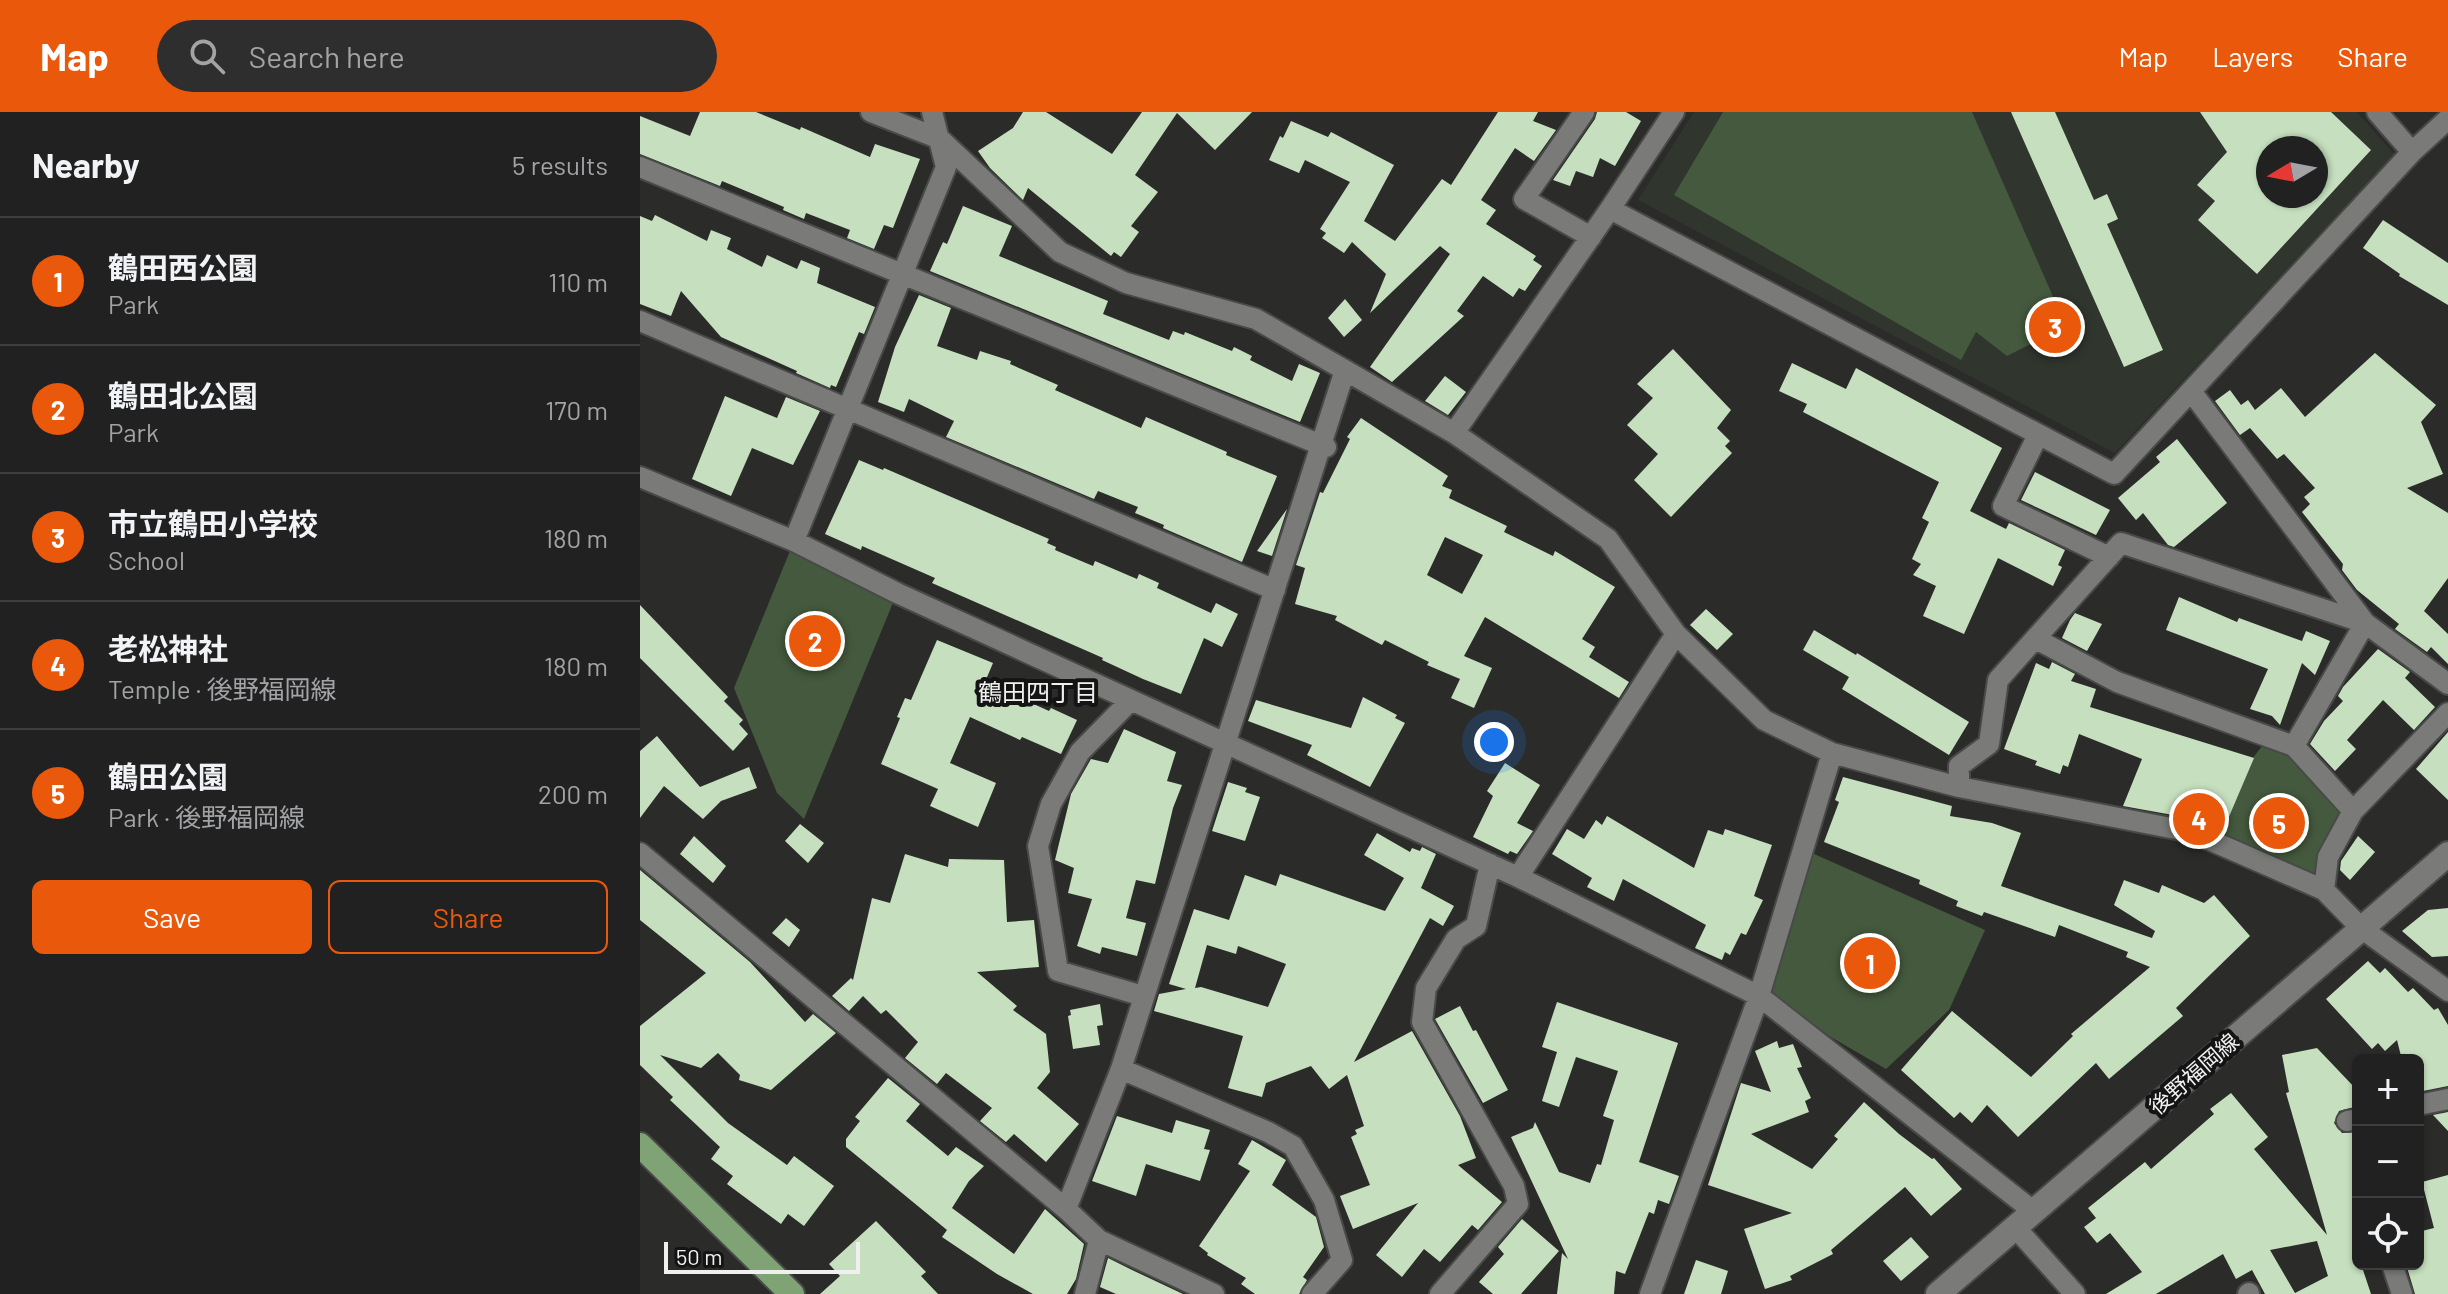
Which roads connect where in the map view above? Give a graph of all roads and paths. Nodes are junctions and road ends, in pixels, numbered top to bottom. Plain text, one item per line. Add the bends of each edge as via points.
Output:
1 (871, 112) edge
2 (932, 112) edge
3 (1584, 112) edge
4 (1674, 112) edge
5 (2377, 112) edge
6 (2448, 119) edge
7 (940, 139) junction
8 (2412, 152) junction
9 (640, 167) edge
10 (1610, 209) junction
11 (1591, 237) junction
12 (902, 275) junction
13 (640, 321) edge
14 (1345, 370) junction
15 (2191, 391) junction
16 (848, 408) junction
17 (1454, 433) junction
18 (2038, 435) junction
19 (1324, 446) junction
20 (640, 477) edge
21 (794, 541) junction
22 (2109, 557) junction
23 (1275, 590) junction
24 (2365, 623) junction
25 (1676, 634) junction
26 (2036, 639) junction
27 (2448, 684) edge
28 (1131, 700) junction
29 (2448, 713) edge
30 (1225, 741) junction
31 (2294, 746) junction
32 (1832, 753) junction
33 (1959, 787) junction
34 (2353, 811) junction
35 (640, 853) edge
36 (2448, 854) edge
37 (1490, 864) junction
38 (1518, 877) junction
39 (2324, 890) junction
40 (2361, 928) junction
41 (2448, 991) edge
42 (1143, 996) junction
43 (1759, 996) junction
44 (1121, 1069) junction
45 (2448, 1099) edge
46 (2424, 1104) edge
47 (640, 1145) edge
48 (1066, 1209) junction
49 (2024, 1219) junction
50 (1099, 1240) junction
51 (2394, 1270) edge
52 (792, 1294) edge
53 (1085, 1294) edge
54 (1214, 1294) edge
55 (1312, 1294) edge
56 (1440, 1294) edge
57 (1650, 1294) edge
58 (1938, 1294) edge
59 (2075, 1294) edge
60 (2402, 1294) edge

1 - 7 street
2 - 7 street
3 - 11 street via 1524,199
4 - 10 street
5 - 8 street
6 - 8 street
7 - 12 street via 946,167
7 - 14 street via 1060,252 1126,283 1256,319
8 - 15 street
9 - 12 street
10 - 11 street
10 - 18 street
11 - 17 street
12 - 16 street
12 - 19 street
13 - 16 street
14 - 17 street
14 - 19 street
15 - 18 street via 2114,474
15 - 24 street
16 - 21 street
16 - 23 street
17 - 25 street via 1608,539
18 - 22 street via 2003,506
19 - 23 street
20 - 21 street
21 - 28 street
22 - 24 street via 2121,543
22 - 26 street
23 - 30 street
24 - 27 street
24 - 31 street
25 - 32 street via 1764,720
25 - 38 street
26 - 31 street via 2117,682
26 - 33 street via 1998,680 1989,744 1959,766
28 - 30 street
28 - 42 street via 1080,752 1051,804 1038,846 1058,971
29 - 34 street
30 - 37 street
30 - 42 street
31 - 34 street
32 - 33 street
32 - 43 street
33 - 39 street via 2181,830
34 - 39 street via 2328,857
35 - 48 street
36 - 40 main road, 後野福岡線
37 - 38 street
37 - 56 street via 1476,926 1456,939 1426,988 1422,1022 1514,1186 1518,1204
38 - 43 street
39 - 40 street
40 - 41 street
40 - 49 main road, 後野福岡線
42 - 44 street
43 - 49 street
43 - 57 street
44 - 48 street
44 - 55 street via 1293,1146 1324,1200 1342,1260
45 - 46 street
47 - 52 main road
48 - 50 street
49 - 58 main road, 後野福岡線
49 - 59 street
50 - 53 street
50 - 54 street
51 - 60 street

